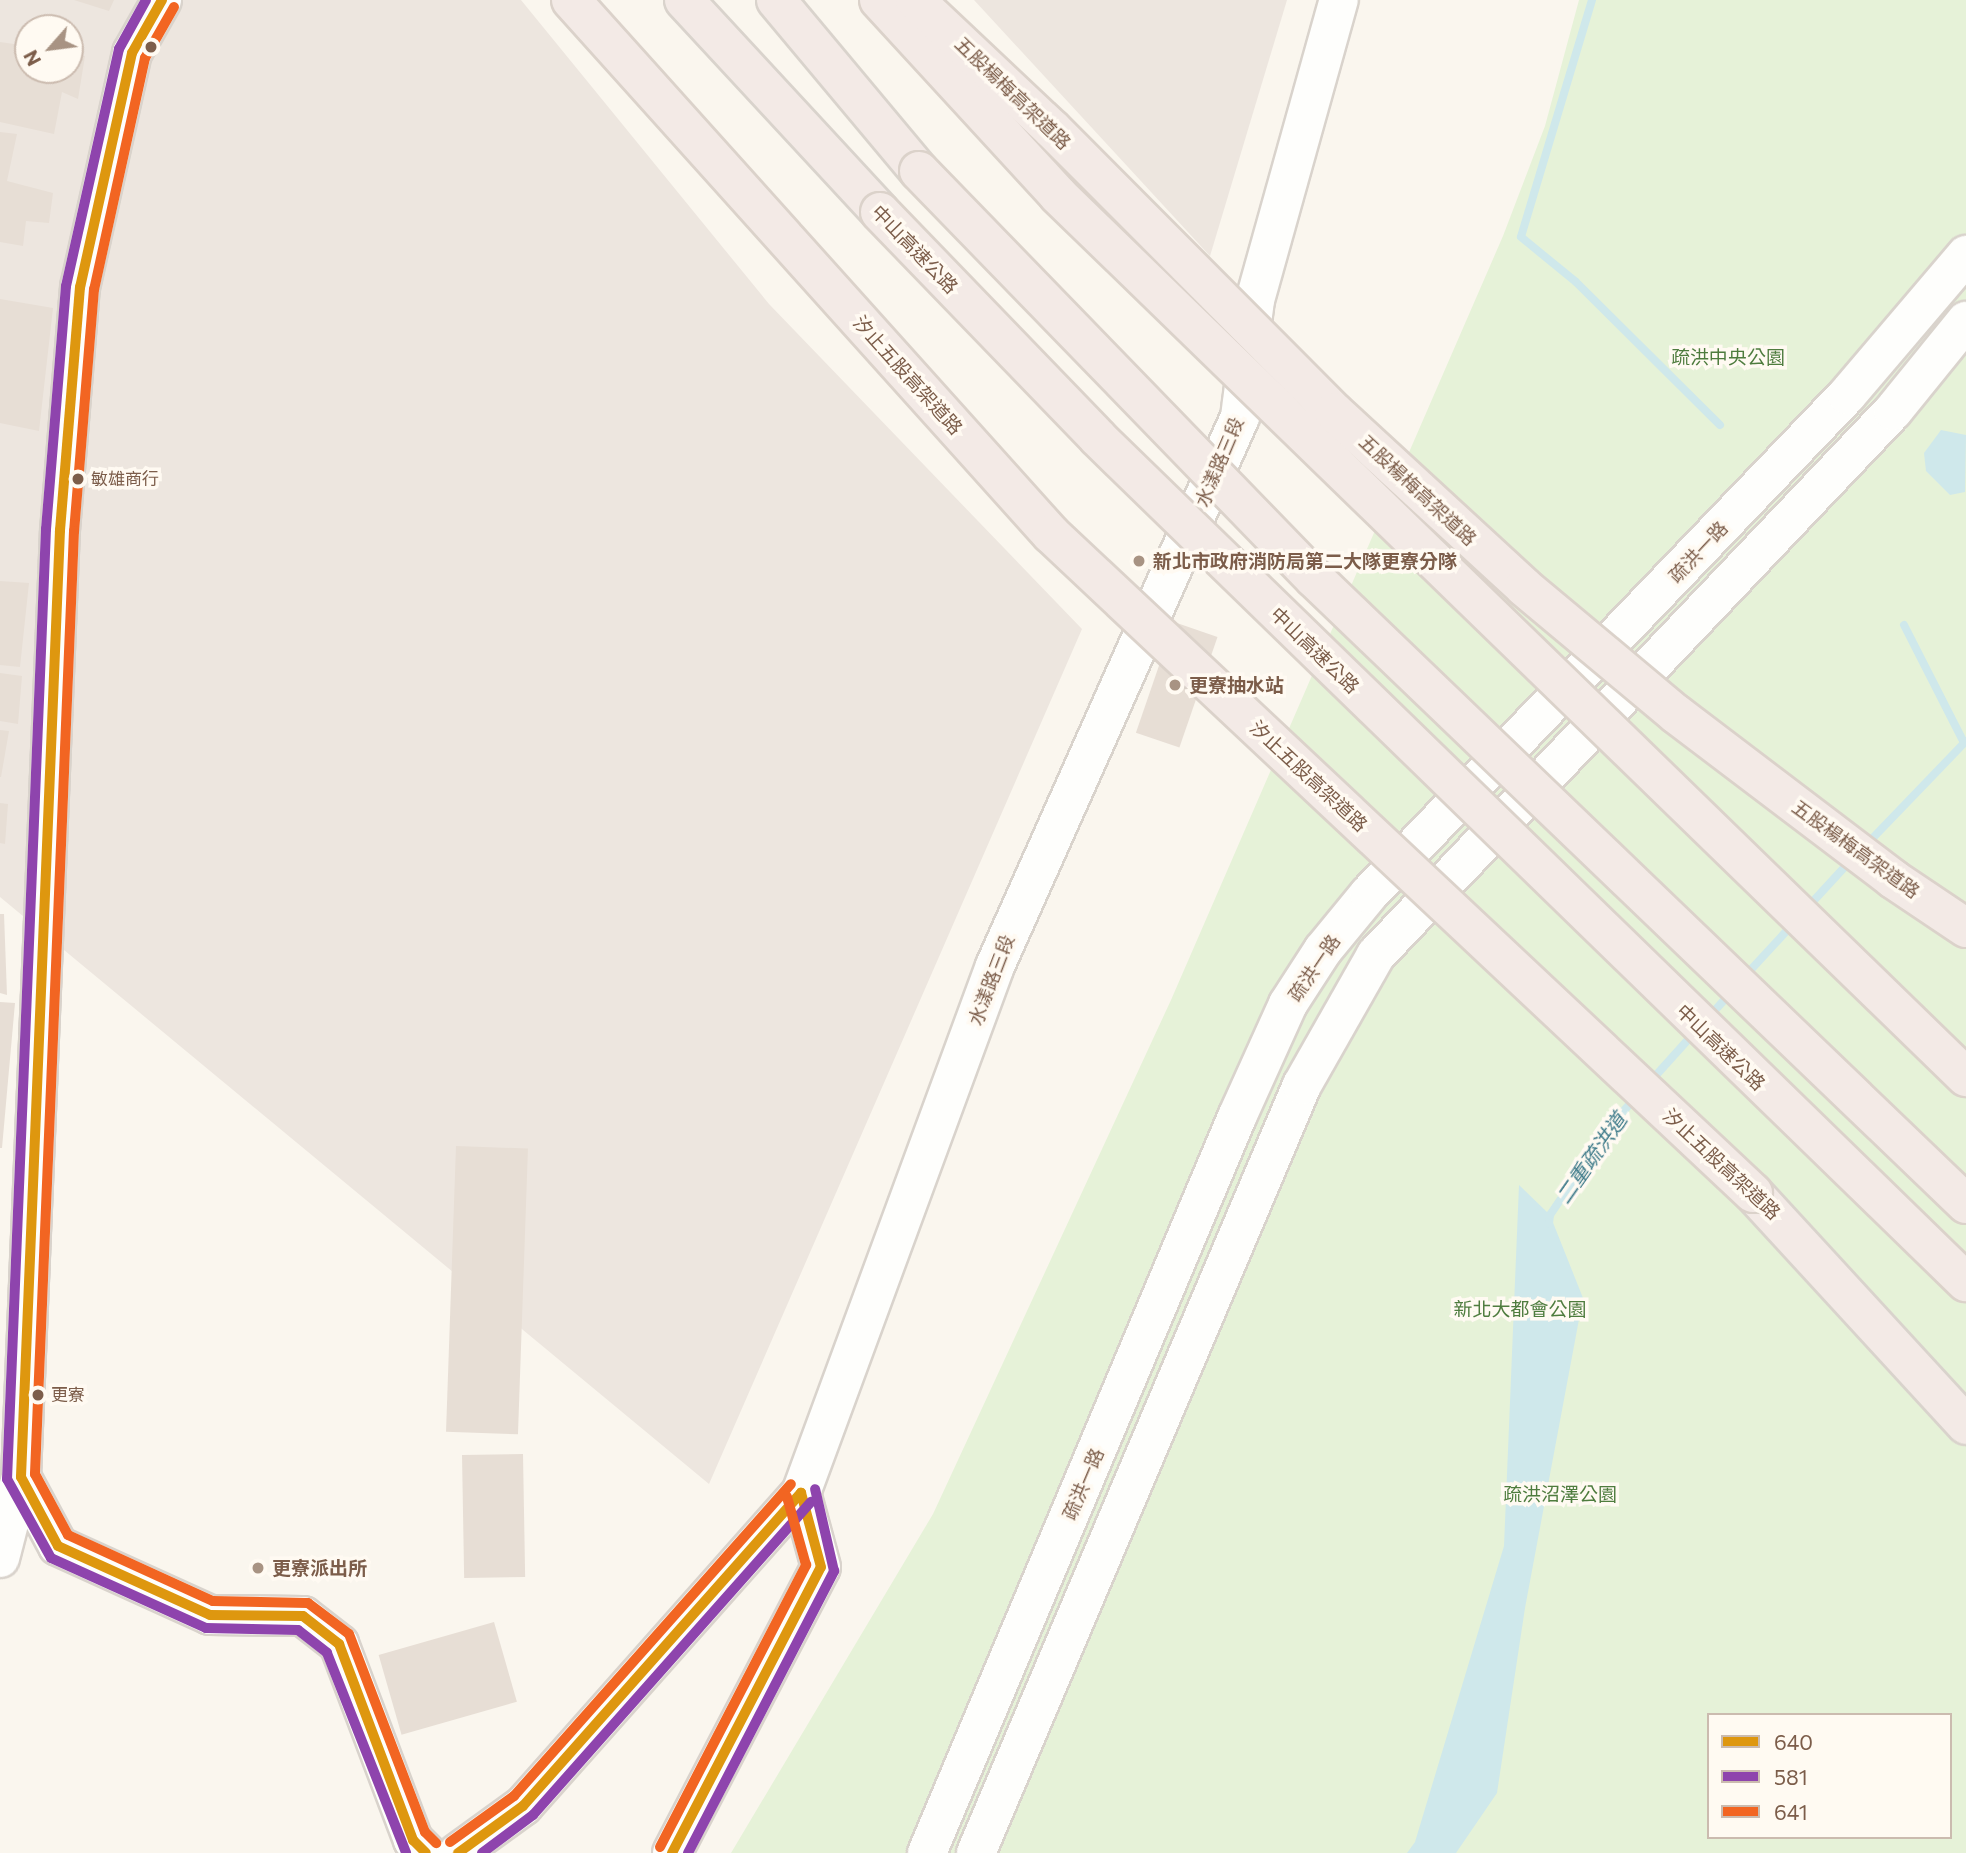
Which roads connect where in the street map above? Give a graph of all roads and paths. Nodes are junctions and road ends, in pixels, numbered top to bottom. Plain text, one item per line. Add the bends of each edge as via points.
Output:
1 (162, 0) edge
2 (571, 0) edge
3 (684, 0) edge
4 (776, 0) edge
5 (879, 0) edge
6 (915, 0) edge
7 (1339, 0) edge
8 (1966, 255) edge
9 (1966, 321) edge
10 (1966, 928) edge
11 (1966, 1077) edge
12 (1753, 1193) junction
13 (1966, 1204) edge
14 (1966, 1282) edge
15 (1966, 1394) edge
16 (1966, 1425) edge
17 (21, 1477) junction
18 (801, 1493) junction
19 (0, 1558) edge
20 (426, 1853) edge
21 (458, 1853) edge
22 (672, 1853) edge
23 (927, 1853) edge
24 (976, 1853) edge

1 - 17 street via 132,53 80,287 60,530
2 - 12 highway, 汐止五股高架道路, bridge via 1051,534
3 - 14 highway, 中山高速公路, bridge via 1098,438
4 - 13 highway, bridge via 919,171 1314,578
5 - 11 highway, bridge via 1058,195
6 - 10 highway, 五股楊梅高架道路, bridge via 1052,129 1334,412 1524,587 1676,714 1893,879
7 - 18 street, 水漾路三段 via 1255,300 1240,417 995,966
8 - 23 street, 疏洪一路 via 1847,395 1369,894 1323,950 1288,1004 1237,1117
9 - 24 street via 1893,411 1376,955 1302,1086
12 - 15 highway, 汐止五股高架道路
12 - 16 highway
17 - 19 street
17 - 20 street via 58,1546 210,1615 303,1616 339,1644 413,1840
18 - 21 street, 水漾路三段 via 523,1806
18 - 22 street via 821,1567

